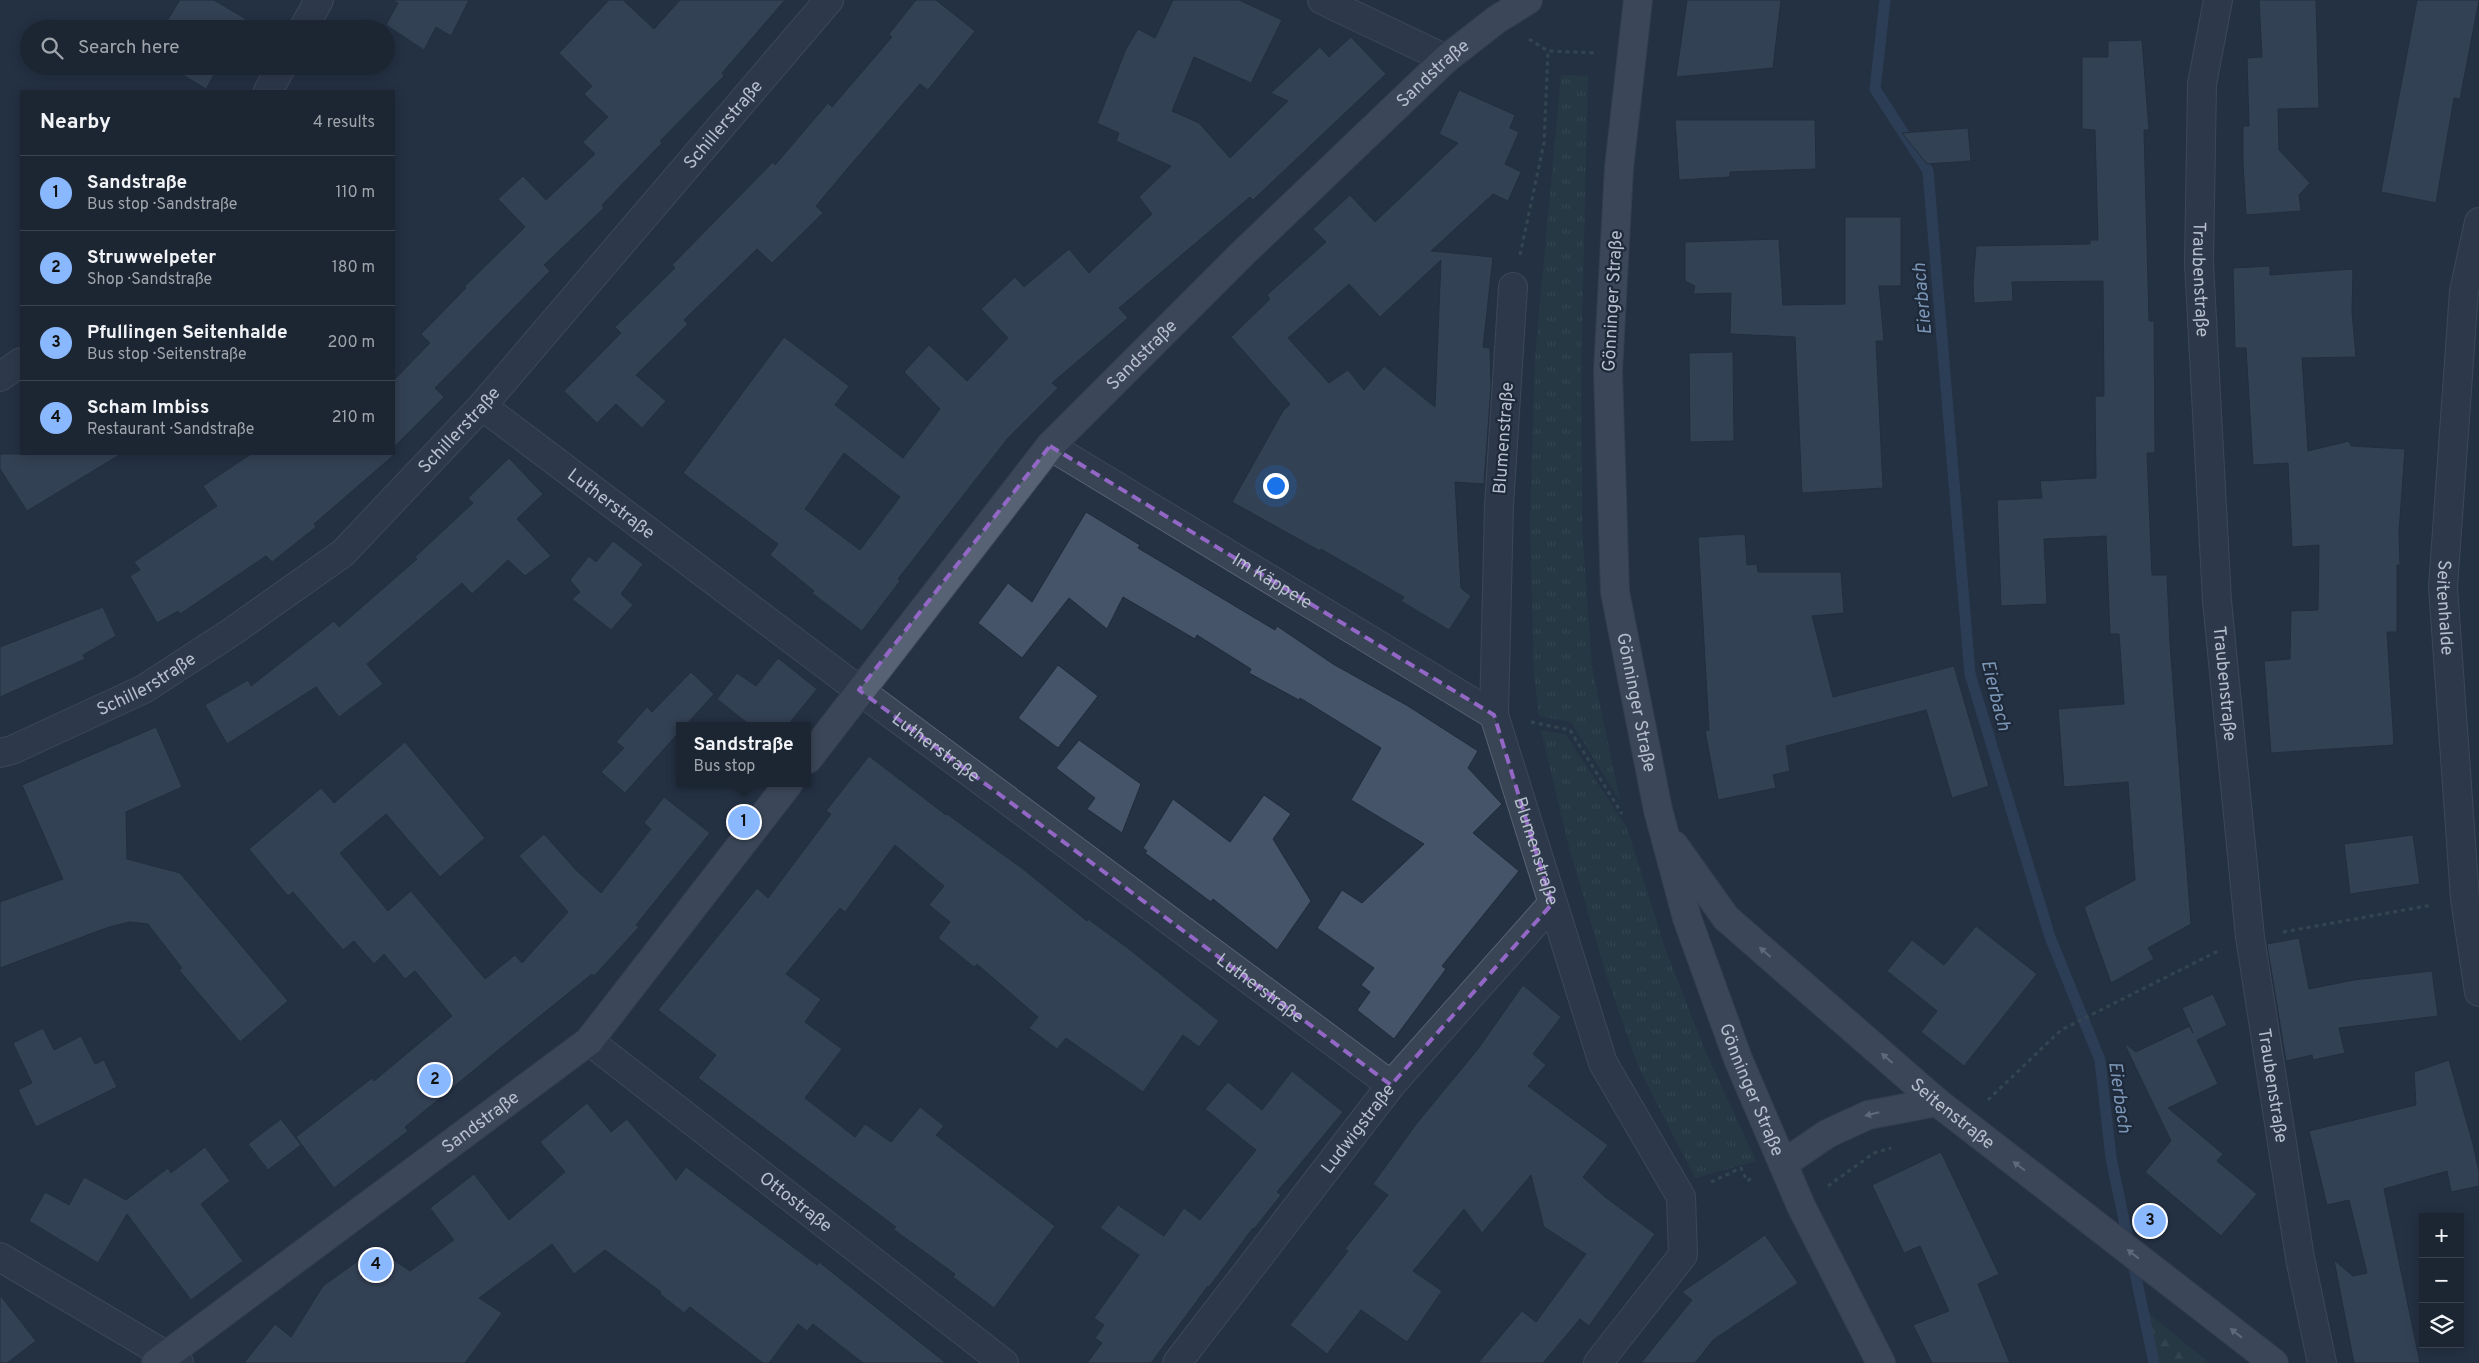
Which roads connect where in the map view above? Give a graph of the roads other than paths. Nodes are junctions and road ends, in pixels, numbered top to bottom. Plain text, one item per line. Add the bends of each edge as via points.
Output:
1 (319, 0) edge
2 (829, 0) edge
3 (1322, 0) edge
4 (1528, 0) edge
5 (1638, 0) edge
6 (2218, 0) edge
7 (308, 20) edge
8 (1446, 59) junction
9 (277, 75) edge
10 (269, 90) edge
11 (2479, 222) edge
12 (1513, 287) road end
13 (20, 363) edge
14 (0, 377) edge
15 (482, 406) junction
16 (1050, 446) junction
17 (860, 690) junction
18 (1494, 714) junction
19 (0, 753) edge
20 (811, 755) edge
21 (786, 787) edge
22 (1663, 829) junction
23 (1552, 904) junction
24 (2479, 992) edge
25 (588, 1041) junction
26 (1391, 1085) junction
27 (1937, 1102) junction
28 (1783, 1164) junction
29 (0, 1257) edge
30 (168, 1360) edge
31 (1004, 1363) edge
32 (1177, 1363) edge
33 (1598, 1363) edge
34 (1881, 1363) edge
35 (2274, 1363) edge
36 (2322, 1363) edge

1 - 7 street
2 - 15 street, Schillerstraße
3 - 8 street
4 - 8 main road, Sandstraße
5 - 22 main road, Gönninger Straße via 1619,168 1608,381 1615,592
6 - 36 street, Traubenstraße via 2202,84 2199,264 2217,601 2250,937 2300,1258
8 - 16 main road, Sandstraße via 1244,252
9 - 10 street
11 - 24 street, Seitenhalde via 2464,291 2443,587 2465,900
12 - 18 street, Blumenstraße via 1499,505
13 - 14 street
15 - 17 street, Lutherstraße
15 - 19 street, Schillerstraße via 335,559 144,689
16 - 17 main road, Sandstraße
16 - 18 street, Im Käppele
17 - 20 main road, Sandstraße
17 - 26 street, Lutherstraße
18 - 23 street, Blumenstraße
21 - 25 main road, Sandstraße
27 -> 22 main road, Seitenstraße via 1726,918
22 - 28 main road, Gönninger Straße via 1687,918 1738,1059
23 - 26 street, Ludwigstraße
23 - 33 street, Blumenstraße via 1603,1064 1681,1197 1683,1255
25 - 30 main road, Sandstraße
25 - 31 street, Ottostraße
26 - 32 street, Ludwigstraße
27 -> 28 main road via 1868,1114 1827,1134
35 -> 27 main road, Seitenstraße
28 - 34 main road, Gönninger Straße
29 - 30 street

